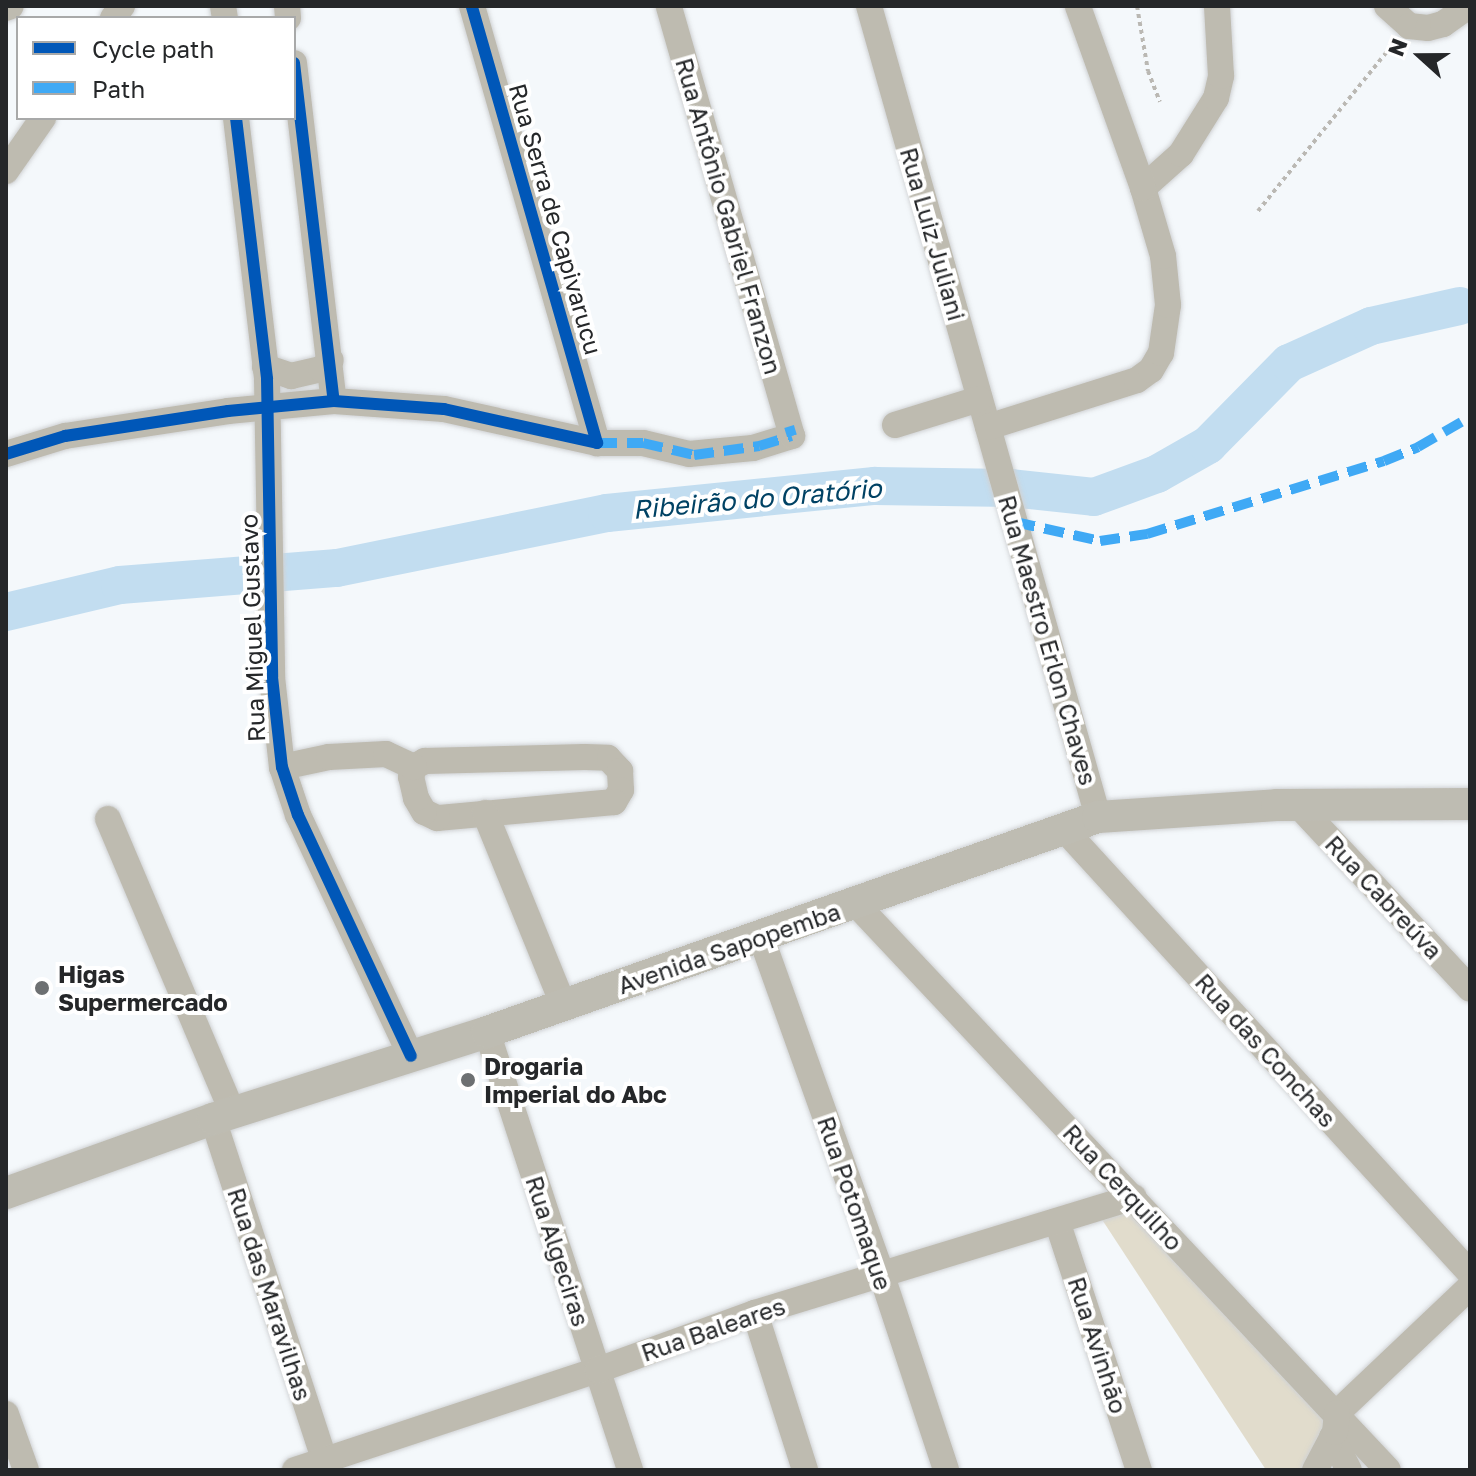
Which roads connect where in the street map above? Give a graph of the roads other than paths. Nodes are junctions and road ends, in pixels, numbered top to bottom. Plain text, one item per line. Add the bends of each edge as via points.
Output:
1 (472, 6) edge
2 (669, 6) edge
3 (869, 6) edge
4 (1078, 6) edge
5 (1217, 6) edge
6 (1387, 6) edge
7 (1469, 6) edge
8 (296, 79) edge
9 (42, 120) edge
10 (236, 120) edge
11 (6, 171) edge
12 (1143, 188) junction
13 (331, 360) junction
14 (265, 367) junction
15 (979, 399) junction
16 (334, 401) junction
17 (268, 409) junction
18 (895, 425) dead end
19 (988, 427) junction
20 (597, 443) junction
21 (6, 454) edge
22 (998, 462) joint
23 (282, 767) junction
24 (414, 767) junction
25 (1297, 804) junction
26 (1470, 804) edge
27 (485, 813) junction
28 (1098, 817) junction
29 (108, 819) dead end
30 (1063, 828) junction
31 (857, 905) junction
32 (761, 937) junction
33 (1470, 989) edge
34 (563, 1004) junction
35 (487, 1032) junction
36 (411, 1056) junction
37 (223, 1116) junction
38 (6, 1193) edge
39 (1134, 1197) junction
40 (1057, 1221) junction
41 (881, 1273) junction
42 (1470, 1273) edge
43 (1470, 1287) edge
44 (755, 1313) junction
45 (598, 1370) junction
46 (6, 1414) edge
47 (1334, 1425) junction
48 (327, 1465) edge
49 (26, 1470) edge
50 (295, 1470) edge
51 (630, 1470) edge
52 (805, 1470) edge
53 (946, 1470) edge
54 (1139, 1470) edge
55 (1315, 1470) edge
56 (1349, 1470) edge
57 (1388, 1470) edge

1 - 20 street, Rua Serra de Capivarucu
2 - 20 street, Rua Antônio Gabriel Franzon via 791,431 753,448 694,455 643,443
3 - 15 street, Rua Luiz Juliani
4 - 12 street
5 - 12 street via 1221,76 1216,98 1188,146
6 - 7 street via 1409,26 1428,28
8 - 13 street
9 - 11 street
10 - 14 street, Rua Miguel Gustavo
12 - 19 street via 1163,256 1168,305 1157,364 1137,380
13 - 14 street via 321,369 291,376
13 - 16 street
14 - 17 street, Rua Miguel Gustavo
15 - 18 street
15 - 19 street, Rua Luiz Juliani
16 - 17 street
16 - 20 street via 444,409
17 - 21 street via 65,436
17 - 23 street, Rua Miguel Gustavo via 272,677
19 - 22 street, Rua Luiz Juliani
22 - 28 street, Rua Maestro Erlon Chaves
23 - 24 street via 329,757 386,754
23 - 36 street, Rua Miguel Gustavo via 298,815
24 - 27 street via 411,777 424,812 437,818
24 - 27 street via 425,761 585,757 608,758 620,771 621,790 614,802
25 - 26 main road, Avenida Sapopemba
25 - 28 main road, Avenida Sapopemba
25 - 33 street, Rua Cabreúva
27 - 34 street
28 - 30 main road, Avenida Sapopemba
29 - 37 street, Rua das Maravilhas
30 - 31 main road, Avenida Sapopemba
30 - 42 street, Rua das Conchas
31 - 32 main road, Avenida Sapopemba
31 - 39 street, Rua Cerquilho
32 - 34 main road, Avenida Sapopemba
32 - 41 street, Rua Potomaque
34 - 35 main road, Avenida Sapopemba
35 - 36 main road, Avenida Sapopemba
35 - 45 street, Rua Algeciras
36 - 37 main road, Avenida Sapopemba
37 - 38 main road, Avenida Sapopemba
37 - 48 street, Rua das Maravilhas
39 - 40 street, Rua Baleares
39 - 47 street, Rua Cerquilho
40 - 41 street, Rua Baleares
40 - 54 street, Rua Avinhão
41 - 44 street, Rua Baleares
41 - 53 street, Rua Potomaque
43 - 47 street
44 - 45 street, Rua Baleares
44 - 52 street
45 - 48 street, Rua Baleares
45 - 51 street, Rua Algeciras
46 - 49 street
47 - 55 street
47 - 56 street
47 - 57 street, Rua Cerquilho
48 - 50 street, Rua Baleares

